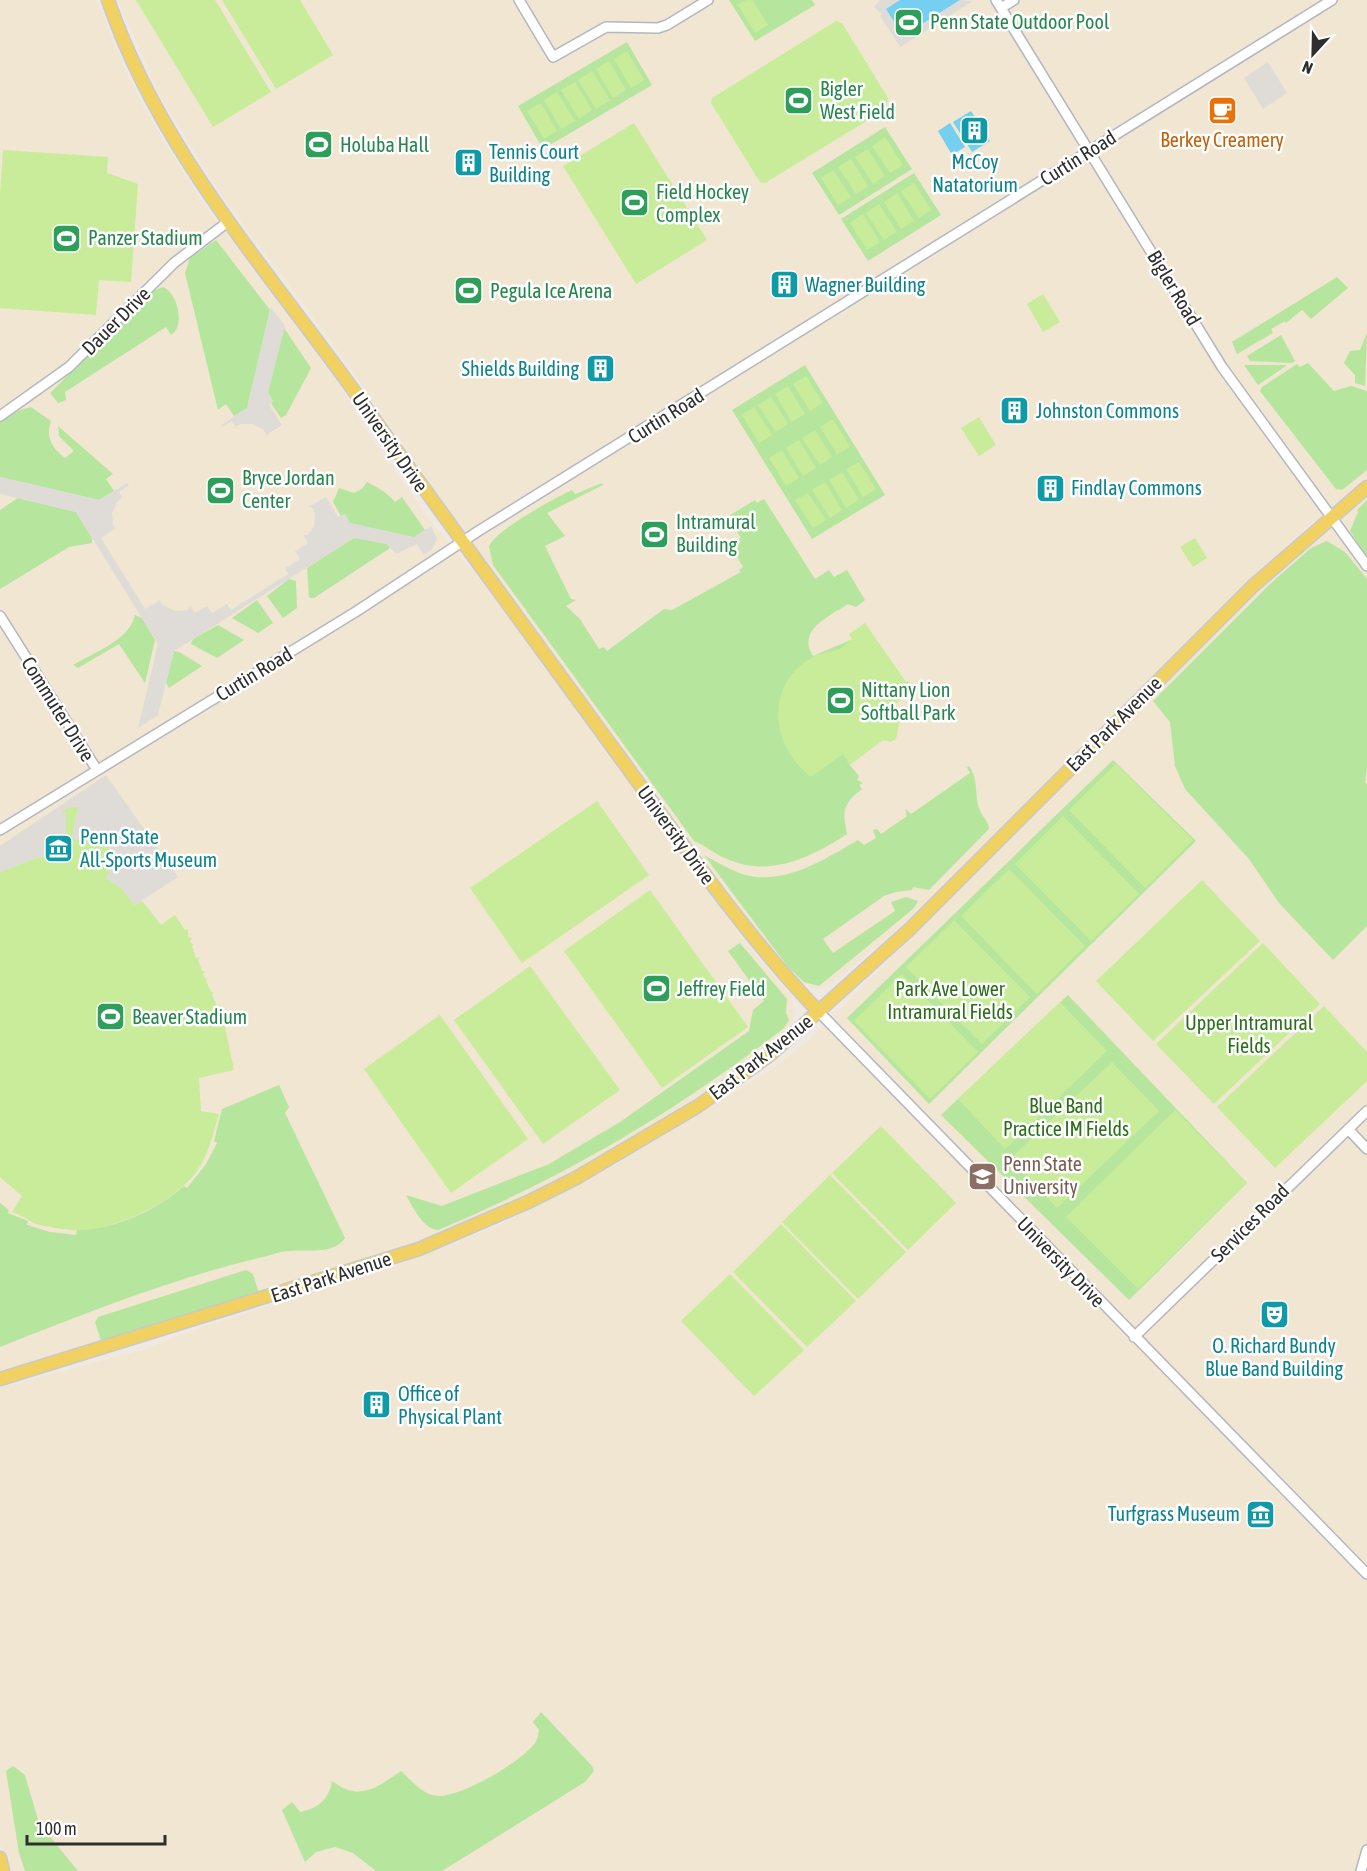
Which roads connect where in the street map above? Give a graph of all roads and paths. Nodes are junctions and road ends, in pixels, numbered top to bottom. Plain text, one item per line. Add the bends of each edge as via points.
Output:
1 (108, 0) edge
2 (519, 0) edge
3 (708, 0) edge
4 (1014, 0) edge
5 (1332, 0) edge
6 (999, 4) edge
7 (1089, 152) junction
8 (229, 221) junction
9 (0, 416) edge
10 (1367, 488) edge
11 (1331, 517) junction
12 (462, 543) junction
13 (1367, 566) edge
14 (0, 616) edge
15 (97, 771) junction
16 (0, 830) edge
17 (819, 1012) junction
18 (1367, 1111) edge
19 (1347, 1129) junction
20 (1367, 1149) edge
21 (1134, 1337) junction
22 (0, 1379) edge
23 (1367, 1574) edge
24 (1367, 1850) edge
25 (0, 1858) edge
26 (3, 1871) edge
27 (1361, 1871) edge

1 - 8 main road, University Drive via 156,109
2 - 3 street via 553,57 606,27 658,28
4 - 6 street
5 - 7 street, Curtin Road
6 - 7 street, Bigler Road
7 - 11 street, Bigler Road via 1222,368
7 - 12 street, Curtin Road
8 - 9 street, Dauer Drive via 174,263 69,367
8 - 12 main road, University Drive via 327,351
10 - 11 main road, East Park Avenue
11 - 13 street, Bigler Road
11 - 17 main road, East Park Avenue via 1253,586 933,906
12 - 15 street, Curtin Road
12 - 17 main road, University Drive via 723,900 775,966
14 - 15 street, Commuter Drive
15 - 16 street, Curtin Road
17 - 21 street, University Drive
17 - 22 main road, East Park Avenue via 770,1055 698,1106 528,1202 385,1261
18 - 19 street, Services Road
19 - 20 street
19 - 21 street, Services Road
21 - 23 street, University Drive
24 - 27 street
25 - 26 main road

